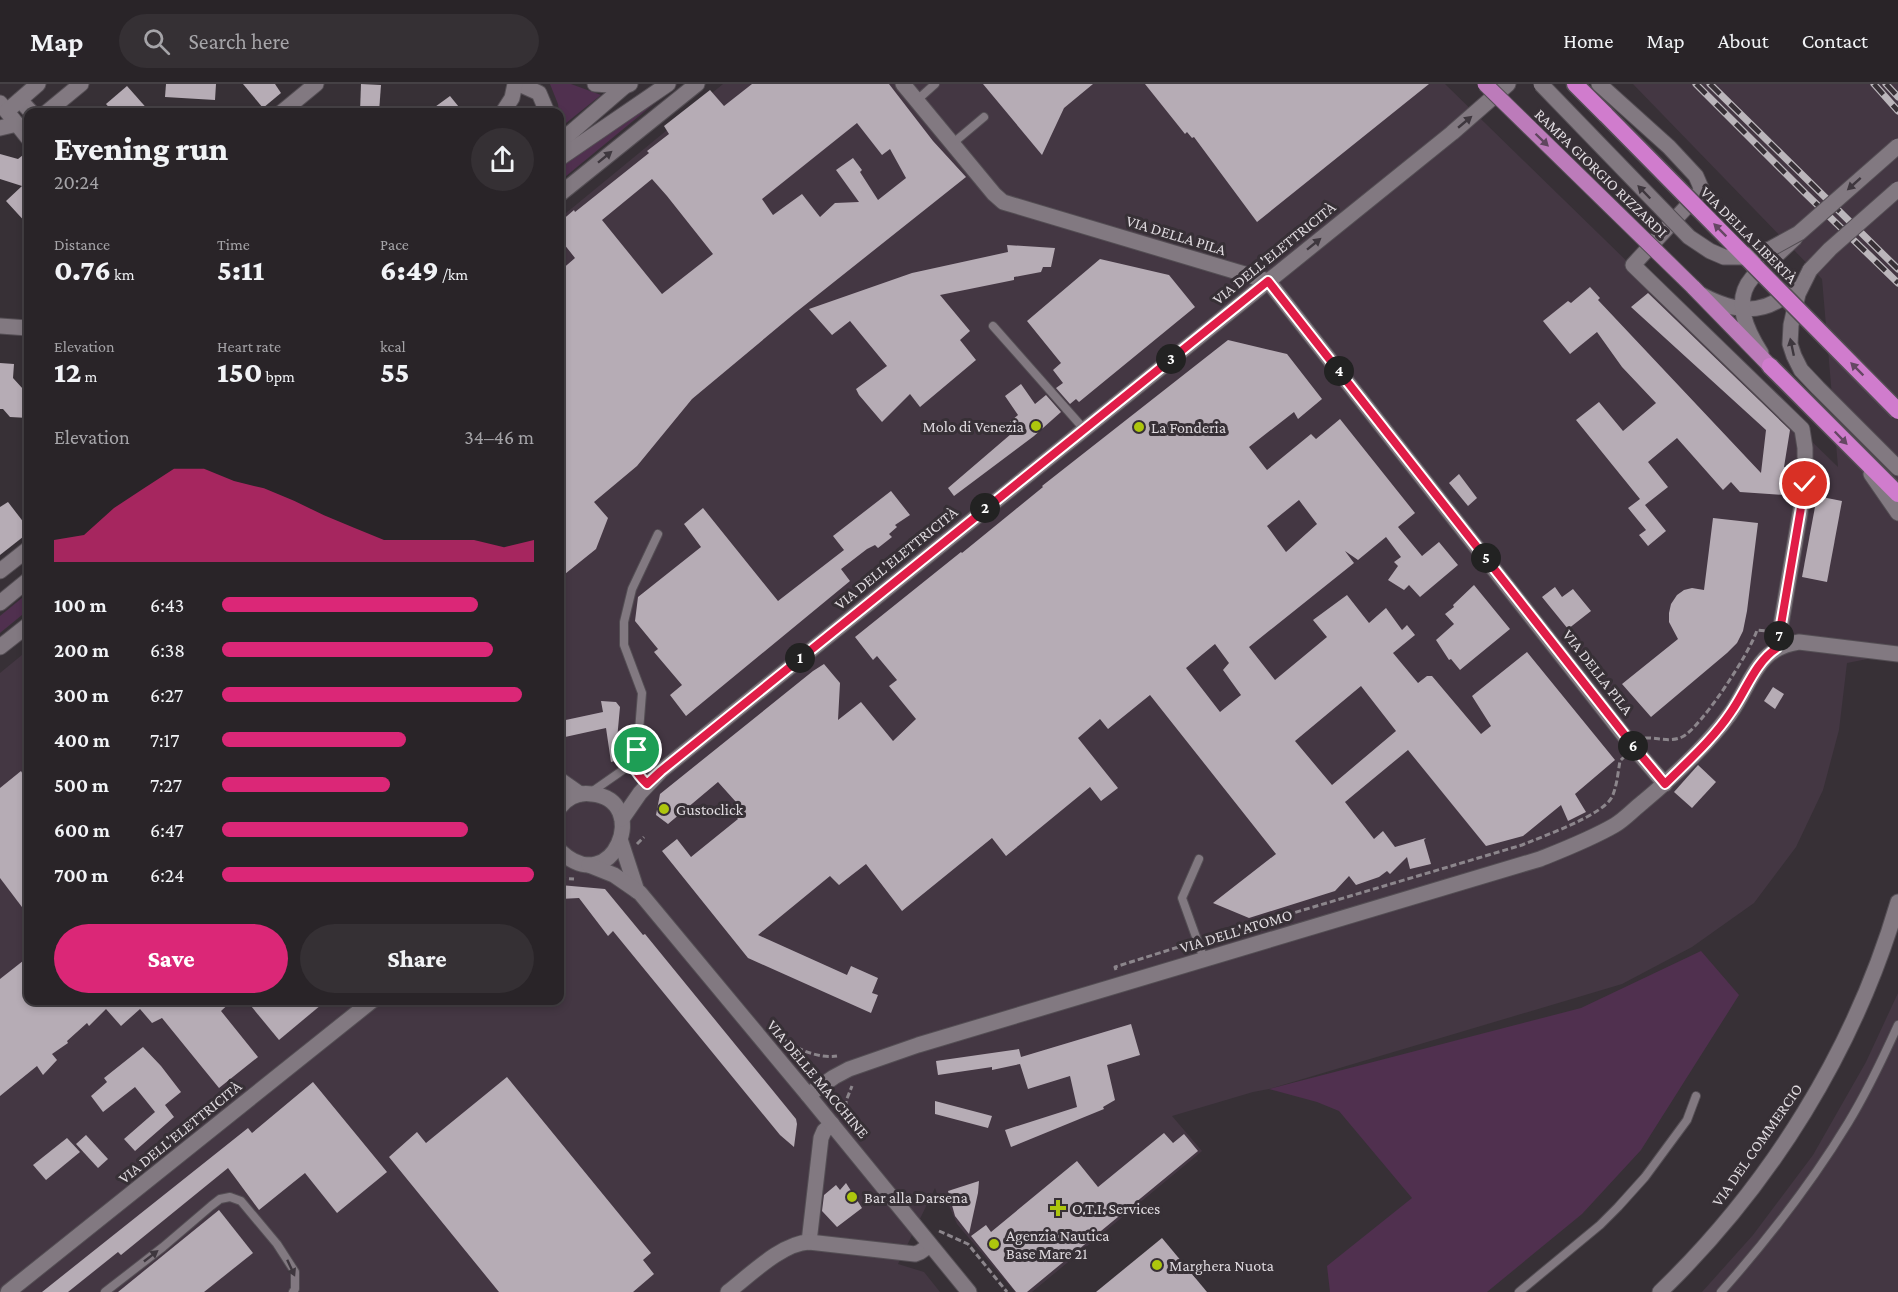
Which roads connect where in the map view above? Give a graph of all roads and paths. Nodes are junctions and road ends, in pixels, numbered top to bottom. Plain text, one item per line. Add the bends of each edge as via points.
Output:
1 (38, 84) edge
2 (81, 84) edge
3 (316, 84) edge
4 (515, 84) edge
5 (519, 84) edge
6 (595, 84) edge
7 (668, 84) edge
8 (697, 84) edge
9 (903, 84) edge
10 (935, 84) edge
11 (1485, 84) edge
12 (1508, 84) edge
13 (1542, 84) edge
14 (1575, 84) edge
15 (1599, 84) edge
16 (628, 85) edge
17 (20, 100) junction
18 (916, 101) junction
19 (3, 107) edge
20 (27, 108) edge
21 (51, 108) edge
22 (287, 108) edge
23 (506, 108) edge
24 (545, 108) edge
25 (984, 117) dead end
26 (0, 128) edge
27 (24, 130) edge
28 (564, 139) edge
29 (952, 144) junction
30 (1898, 146) edge
31 (564, 155) edge
32 (1898, 189) edge
33 (564, 191) edge
34 (1799, 233) junction
35 (1810, 270) junction
36 (1268, 281) junction
37 (1693, 287) junction
38 (1742, 309) junction
39 (0, 326) edge
40 (993, 326) dead end
41 (24, 328) edge
42 (1770, 366) junction
43 (1898, 411) edge
44 (1084, 429) junction
45 (1861, 459) junction
46 (1898, 468) edge
47 (1898, 494) edge
48 (1898, 513) edge
49 (658, 534) dead end
50 (24, 552) edge
51 (0, 571) edge
52 (24, 583) edge
53 (0, 603) edge
54 (24, 628) edge
55 (1768, 631) dead end
56 (0, 647) edge
57 (1777, 648) junction
58 (1898, 654) edge
59 (1635, 748) junction
60 (633, 763) junction
61 (564, 782) edge
62 (647, 784) junction
63 (1665, 784) junction
64 (585, 794) junction
65 (564, 802) edge
66 (621, 819) junction
67 (644, 837) dead end
68 (621, 842) junction
69 (636, 848) dead end
70 (564, 859) edge
71 (1199, 859) dead end
72 (589, 865) junction
73 (564, 878) edge
74 (574, 879) dead end
75 (637, 891) junction
76 (1898, 902) edge
77 (1198, 941) junction
78 (1204, 959) junction
79 (1118, 976) dead end
80 (367, 1005) edge
81 (1898, 1025) edge
82 (778, 1035) dead end
83 (844, 1055) dead end
84 (854, 1084) dead end
85 (808, 1095) junction
86 (1696, 1096) dead end
87 (831, 1124) junction
88 (849, 1124) dead end
89 (938, 1230) dead end
90 (809, 1242) junction
91 (930, 1245) junction
92 (8, 1292) edge
93 (105, 1292) edge
94 (292, 1292) edge
95 (728, 1292) edge
96 (969, 1292) edge
97 (1007, 1292) edge
98 (1519, 1292) edge
99 (1660, 1292) edge
100 (1721, 1292) edge

1 - 17 street
2 - 21 street
3 - 22 street
4 - 23 street
5 - 24 street via 539,93
6 - 16 street
7 - 31 street
33 -> 8 street
9 - 18 street, VIA DELLA PILA
10 - 18 lane
11 -> 37 main road, RAMPA GIORGIO RIZZARDI, bridge
36 -> 12 street, VIA DELL'ELETTRICITÀ
34 -> 13 street, bridge via 1749,256 1729,257 1696,243
43 -> 14 highway, VIA DELLA LIBERTÀ, bridge
15 - 57 street via 1669,147 1696,176 1701,190 1633,265 1802,429 1805,484
16 - 28 street
17 - 19 street
17 - 20 street
18 - 29 street, VIA DELLA PILA
19 - 27 street
25 - 29 lane
26 - 27 street
29 - 36 street, VIA DELLA PILA via 1003,202
30 -> 34 street, bridge
32 - 35 street, RAMPA GIORGIO RIZZARDI, bridge
34 - 38 street, bridge via 1747,284
35 - 38 street, RAMPA GIORGIO RIZZARDI via 1779,299 1760,308
46 -> 35 street, bridge via 1801,370 1794,356 1790,331 1798,294
36 - 44 street, VIA DELL'ELETTRICITÀ
36 - 59 street, VIA DELLA PILA
37 - 38 street, RAMPA GIORGIO RIZZARDI via 1721,304
37 - 42 main road, RAMPA GIORGIO RIZZARDI
38 - 42 street, RAMPA GIORGIO RIZZARDI via 1747,327
39 - 41 street
40 - 44 lane
42 -> 45 highway, RAMPA GIORGIO RIZZARDI
44 - 62 street, VIA DELL'ELETTRICITÀ
45 - 47 highway, RAMPA GIORGIO RIZZARDI
45 - 48 street
49 - 60 lane via 632,589 624,622 624,645 642,693
50 - 51 street
52 - 53 street
54 - 56 street
55 - 59 path via 1757,630 1723,689 1686,735 1672,740 1647,737
57 - 58 street via 1799,642
57 - 63 street via 1762,661 1718,729
59 - 63 street, VIA DELLA PILA
59 - 77 path via 1620,761 1610,800 1565,827 1522,845
60 - 62 lane
60 - 64 lane
61 - 64 street
62 - 66 street, VIA DELL'ELETTRICITÀ
63 - 78 street, VIA DELL'ATOMO via 1616,824 1540,859
64 - 65 street
64 - 66 street via 606,798
66 - 68 street, VIA DELLE MACCHINE
67 - 69 path
68 - 72 street via 610,857
68 - 75 street, VIA DELLE MACCHINE
70 - 72 street, VIA DELLE MACCHINE
71 - 77 lane via 1182,898
72 - 75 street, VIA DELLE MACCHINE via 614,875
73 - 74 path
75 - 85 street, VIA DELLE MACCHINE
76 - 99 street, VIA DEL COMMERCIO via 1857,1012 1799,1121 1746,1197
77 - 78 lane
77 - 79 path via 1115,967
78 - 85 street, VIA DELL'ATOMO via 918,1045 849,1069
80 - 92 street, VIA DELL'ELETTRICITÀ
81 - 100 lane via 1830,1152
82 - 83 path via 812,1053
84 - 88 path via 846,1101
85 - 87 street, VIA DELLE MACCHINE
86 - 98 lane via 1688,1120 1618,1207
87 - 90 street via 821,1138
87 - 91 street, VIA DELLE MACCHINE
89 - 97 path via 968,1244
90 - 91 street via 915,1254
90 - 95 street via 790,1246
91 - 96 street, VIA DELLE MACCHINE
93 -> 94 lane via 220,1199 230,1197 241,1201 277,1244 295,1272

